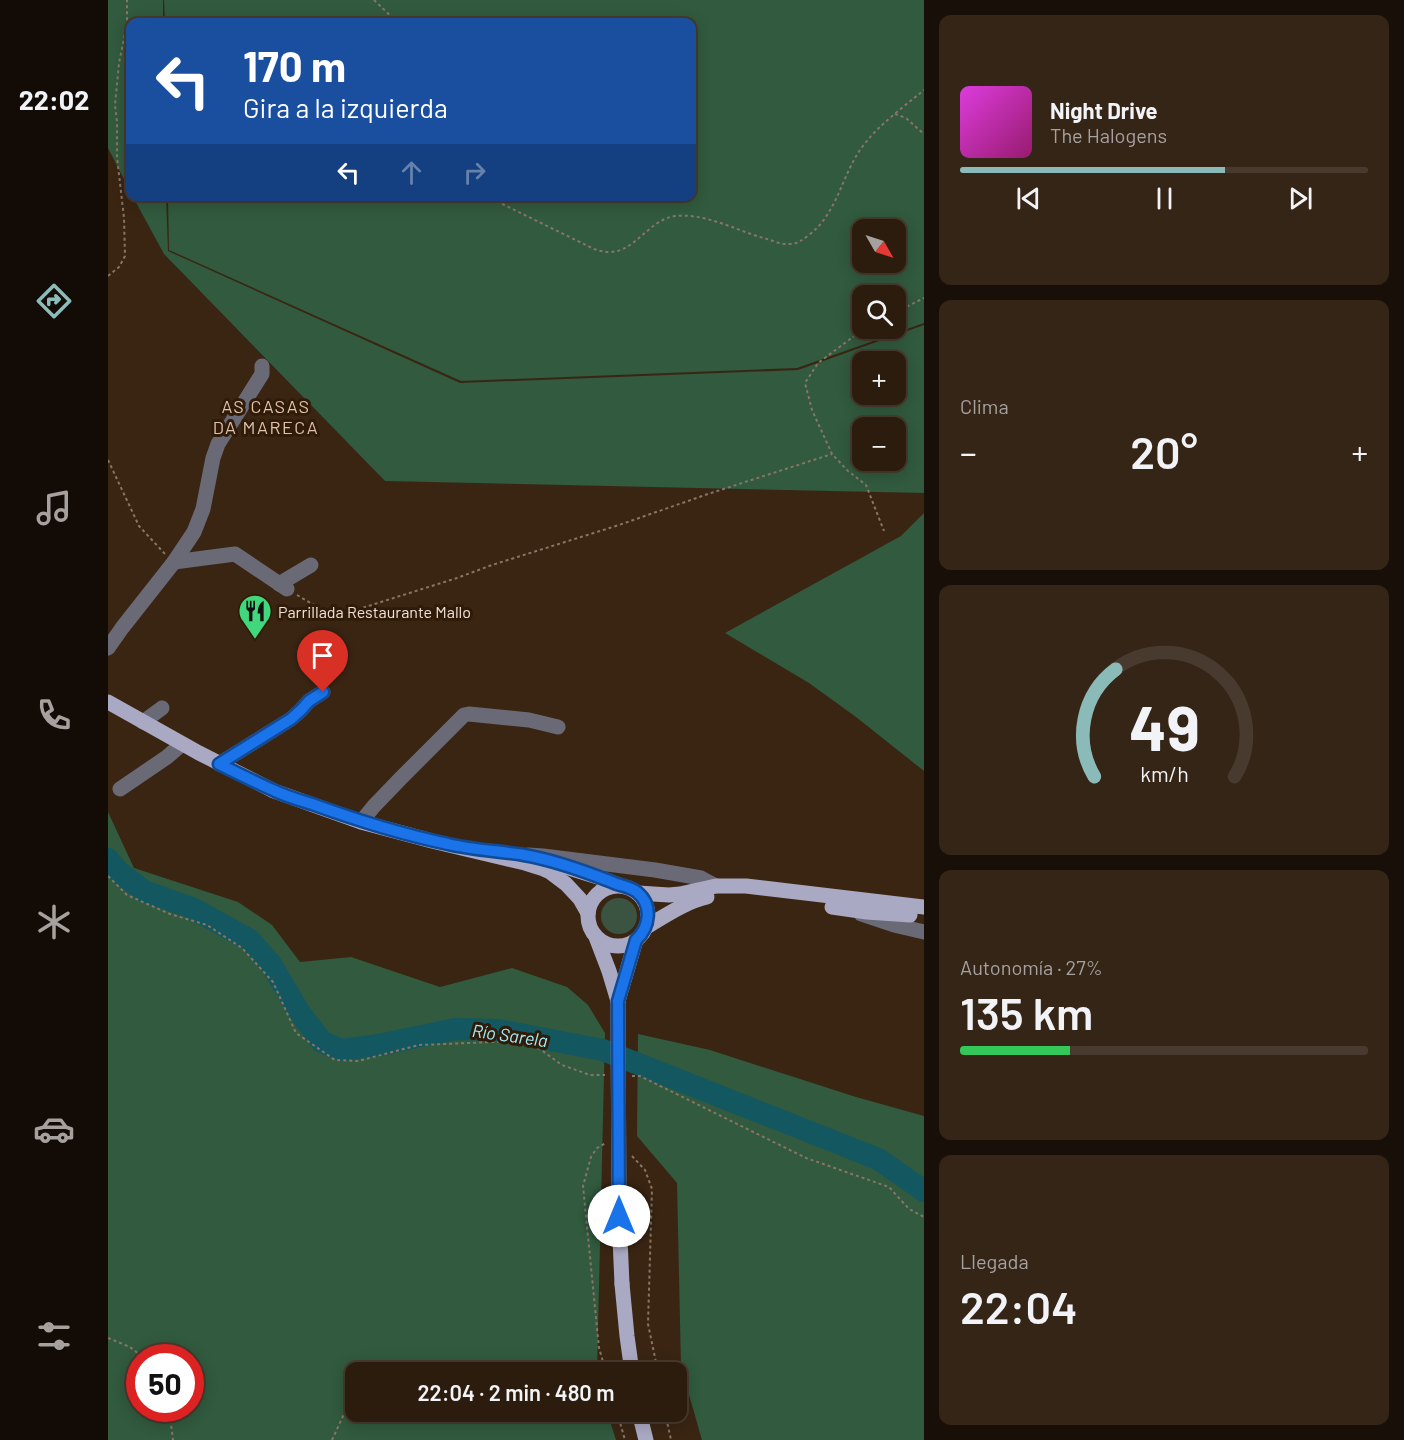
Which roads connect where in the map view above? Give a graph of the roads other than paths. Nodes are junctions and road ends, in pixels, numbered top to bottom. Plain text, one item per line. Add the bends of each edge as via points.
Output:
1 (262, 366) dead end
2 (174, 562) junction
3 (311, 565) dead end
4 (108, 648) edge
5 (323, 692) dead end
6 (108, 702) edge
7 (162, 708) dead end
8 (143, 722) junction
9 (558, 727) dead end
10 (182, 744) junction
11 (219, 764) junction
12 (120, 789) dead end
13 (362, 822) junction
14 (469, 849) junction
15 (528, 855) junction
16 (565, 859) junction
17 (584, 872) junction
18 (619, 885) junction
19 (716, 886) junction
20 (638, 893) junction
21 (818, 895) junction
22 (924, 907) edge
23 (840, 908) junction
24 (588, 913) junction
25 (900, 915) junction
26 (924, 917) edge
27 (646, 927) junction
28 (917, 931) edge
29 (596, 937) junction
30 (636, 940) junction
31 (618, 1001) junction
32 (631, 1362) edge
33 (642, 1422) edge
34 (646, 1440) edge

1 - 2 street via 262,374 218,444 199,520
2 - 3 street via 235,554 283,586
2 - 4 street
5 - 11 street via 291,719
6 - 8 main road
7 - 8 street
8 - 10 main road
9 - 13 street via 529,720 464,715
10 - 11 main road
10 - 12 street
11 - 13 main road via 274,791
13 - 14 main road
14 - 15 main road
14 - 24 main road via 550,872 573,890
15 - 16 street
15 - 17 main road
16 - 17 street
16 - 19 street via 701,878
17 - 18 main road
18 - 20 main road
18 - 24 main road via 599,892
19 - 20 main road via 669,895
19 - 21 main road
20 - 27 main road via 647,906
21 - 22 main road
21 - 25 street
23 - 25 main road
23 - 27 main road via 744,895 714,896 689,903
23 - 28 street
24 - 29 main road via 590,929
25 - 26 main road
25 - 28 street via 904,924
27 - 30 main road
29 - 30 main road via 613,946
29 - 31 main road
30 - 31 main road
31 - 32 main road, bridge via 619,1216
33 - 34 main road

